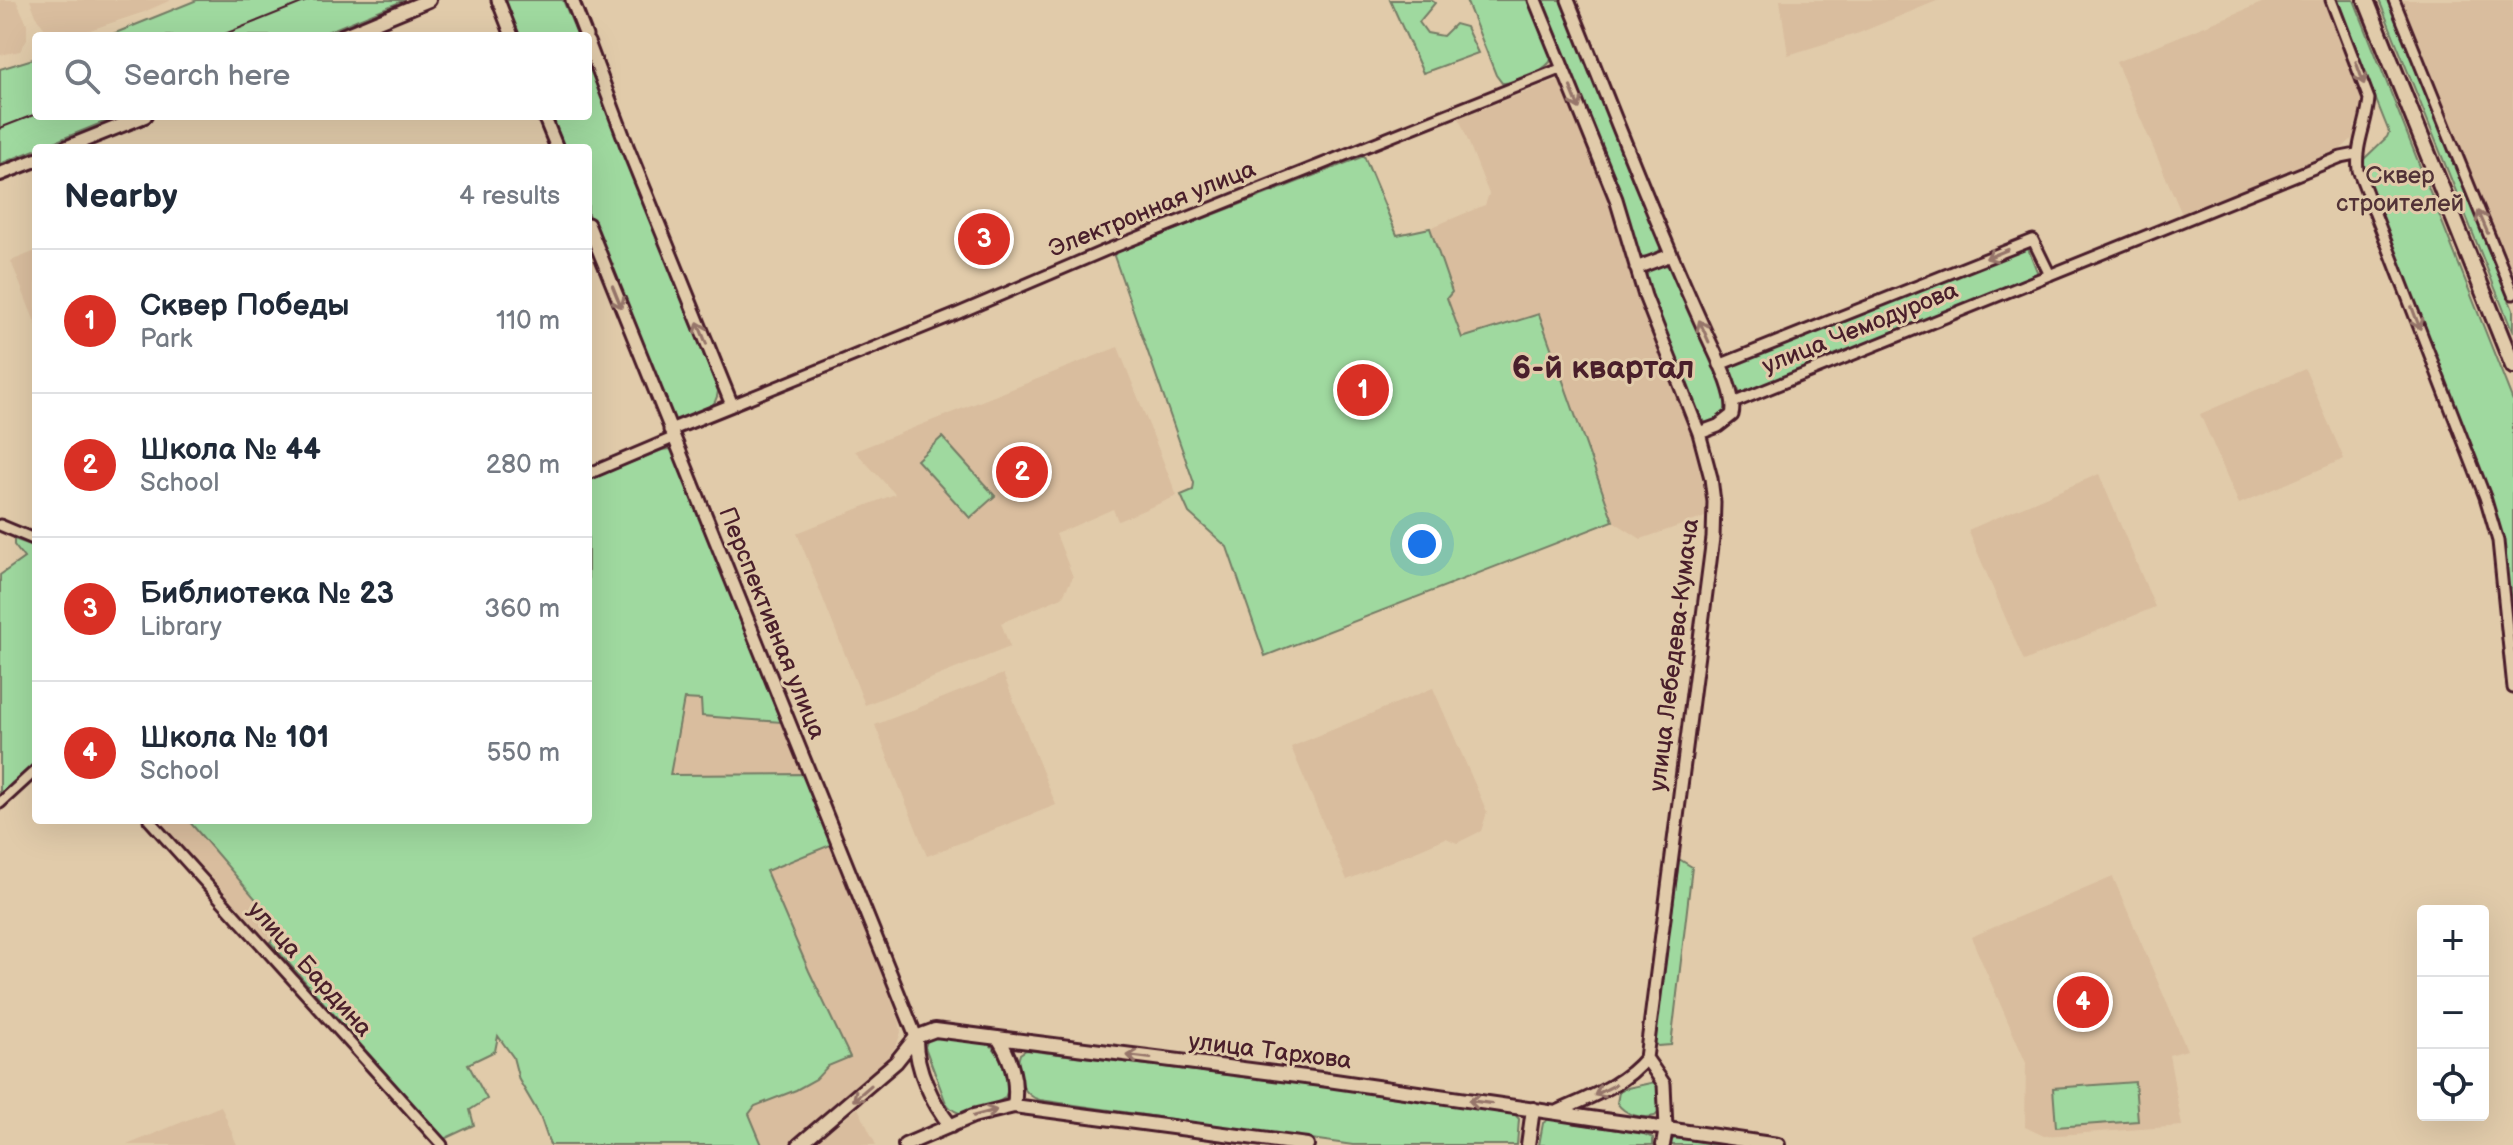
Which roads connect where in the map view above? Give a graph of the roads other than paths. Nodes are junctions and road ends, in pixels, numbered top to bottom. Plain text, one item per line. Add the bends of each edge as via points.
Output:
1 (429, 0) edge
2 (498, 0) edge
3 (572, 0) edge
4 (1535, 0) edge
5 (1568, 0) edge
6 (2331, 0) edge
7 (2366, 0) edge
8 (2394, 0) edge
9 (352, 32) edge
10 (510, 32) edge
11 (584, 32) edge
12 (592, 53) edge
13 (1563, 68) junction
14 (135, 120) edge
15 (546, 120) edge
16 (75, 144) edge
17 (555, 144) edge
18 (2356, 154) junction
19 (32, 162) edge
20 (0, 174) edge
21 (592, 234) edge
22 (1671, 255) junction
23 (1636, 268) junction
24 (2050, 275) junction
25 (2513, 294) edge
26 (1719, 365) junction
27 (2513, 366) edge
28 (1733, 403) junction
29 (732, 405) junction
30 (1699, 433) junction
31 (672, 434) junction
32 (592, 472) edge
33 (0, 525) edge
34 (32, 538) edge
35 (2513, 688) edge
36 (32, 774) edge
37 (0, 803) edge
38 (153, 824) edge
39 (916, 1037) junction
40 (998, 1038) junction
41 (1646, 1058) junction
42 (1014, 1106) junction
43 (1533, 1109) junction
44 (1557, 1112) junction
45 (951, 1126) junction
46 (1666, 1128) junction
47 (816, 1131) junction
48 (1750, 1143) edge
49 (442, 1145) edge
50 (799, 1145) edge
51 (812, 1145) edge
52 (905, 1145) edge
53 (1307, 1145) edge
54 (1528, 1145) edge
55 (1663, 1145) edge
56 (1778, 1145) edge

1 - 9 main road
2 - 10 street
3 - 11 street
4 - 13 street, улица Лебедева-Кумача
5 - 22 street
6 -> 18 street via 2369,99
7 - 27 main road
25 -> 8 street
29 -> 12 street
13 -> 23 street, улица Лебедева-Кумача via 1616,199
13 - 29 street, Электронная улица
14 - 16 main road
15 - 17 street
18 - 24 street, улица Чемодурова
18 -> 35 street via 2498,541
19 - 20 main road
21 -> 31 street, Перспективная улица
22 - 23 street
26 -> 22 street
23 - 30 street, улица Лебедева-Кумача
24 -> 26 street, улица Чемодурова via 2033,240
24 - 28 street, улица Чемодурова
26 - 28 street
28 - 30 street, улица Чемодурова via 1732,415
29 - 31 street, Электронная улица
30 - 41 street, улица Лебедева-Кумача via 1711,478 1713,538
31 - 32 street, Электронная улица
31 - 39 street, Перспективная улица
33 - 34 street
36 - 37 street
38 - 49 street, улица Бардина
39 - 40 main road, улица Тархова via 935,1030
39 - 45 main road via 916,1053 939,1111
39 -> 47 main road via 896,1062
40 - 42 main road via 1010,1058
43 -> 40 main road, улица Тархова
41 -> 44 street via 1612,1086
41 - 46 street via 1664,1084
45 -> 42 main road
42 - 53 main road
43 - 44 main road, улица Тархова
43 - 54 main road
44 - 46 main road, улица Тархова
45 - 52 main road
46 - 48 main road, улица Тархова
46 - 55 main road
47 - 50 main road
47 - 51 main road
48 - 56 main road, улица Тархова

